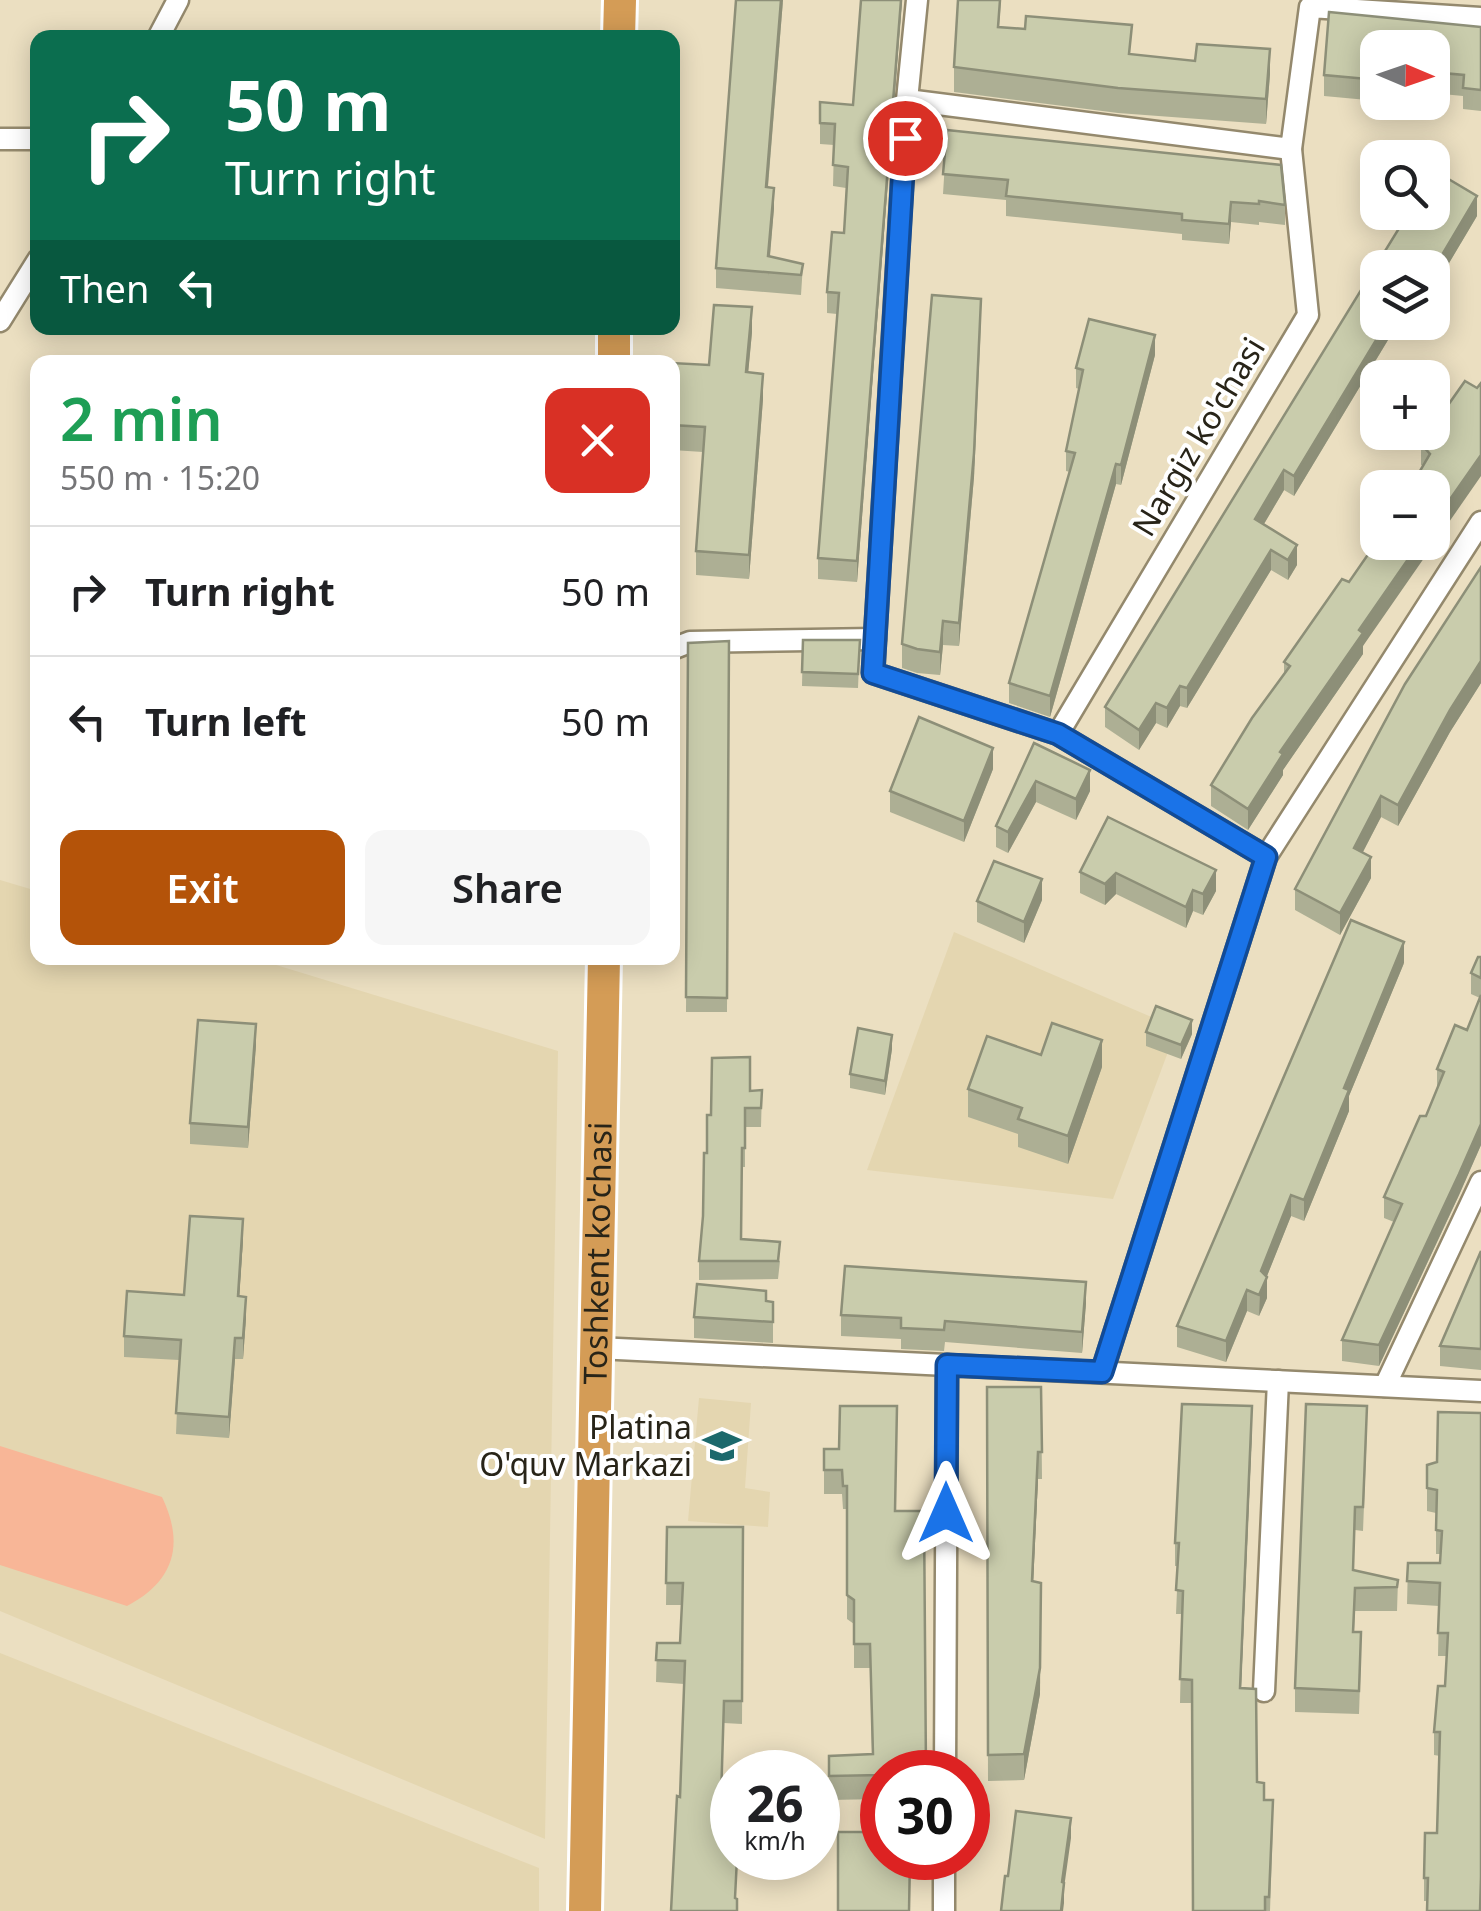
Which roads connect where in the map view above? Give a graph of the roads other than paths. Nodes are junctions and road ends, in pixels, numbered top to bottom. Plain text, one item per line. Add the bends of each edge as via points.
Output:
1 (178, 0) edge
2 (620, 0) edge
3 (917, 0) edge
4 (1481, 18) edge
5 (162, 30) edge
6 (619, 30) edge
7 (907, 100) junction
8 (0, 138) edge
9 (30, 139) edge
10 (1291, 149) junction
11 (30, 273) edge
12 (0, 322) edge
13 (1481, 522) edge
14 (876, 639) junction
15 (680, 646) edge
16 (1058, 734) junction
17 (1266, 857) junction
18 (604, 965) edge
19 (1481, 1182) edge
20 (598, 1348) junction
21 (947, 1365) junction
22 (1102, 1372) junction
23 (1278, 1381) junction
24 (1386, 1386) junction
25 (1481, 1391) edge
26 (1264, 1691) dead end
27 (945, 1750) edge
28 (944, 1880) edge
29 (585, 1911) edge
30 (944, 1911) edge

1 - 5 street
2 - 6 highway
3 - 7 street
4 - 10 street, Nargiz ko'chasi via 1310,7
7 - 10 street
7 - 14 street
8 - 9 street
10 - 16 street, Nargiz ko'chasi via 1308,314
11 - 12 street
13 - 17 street
14 - 15 street
14 - 16 street via 873,673
16 - 17 street
17 - 22 street
18 - 20 highway, Toshkent ko'chasi
19 - 24 street
20 - 21 street
20 - 29 highway, Toshkent ko'chasi
21 - 22 street
21 - 27 street
22 - 23 street
23 - 24 street
23 - 26 street
24 - 25 street
28 - 30 street

